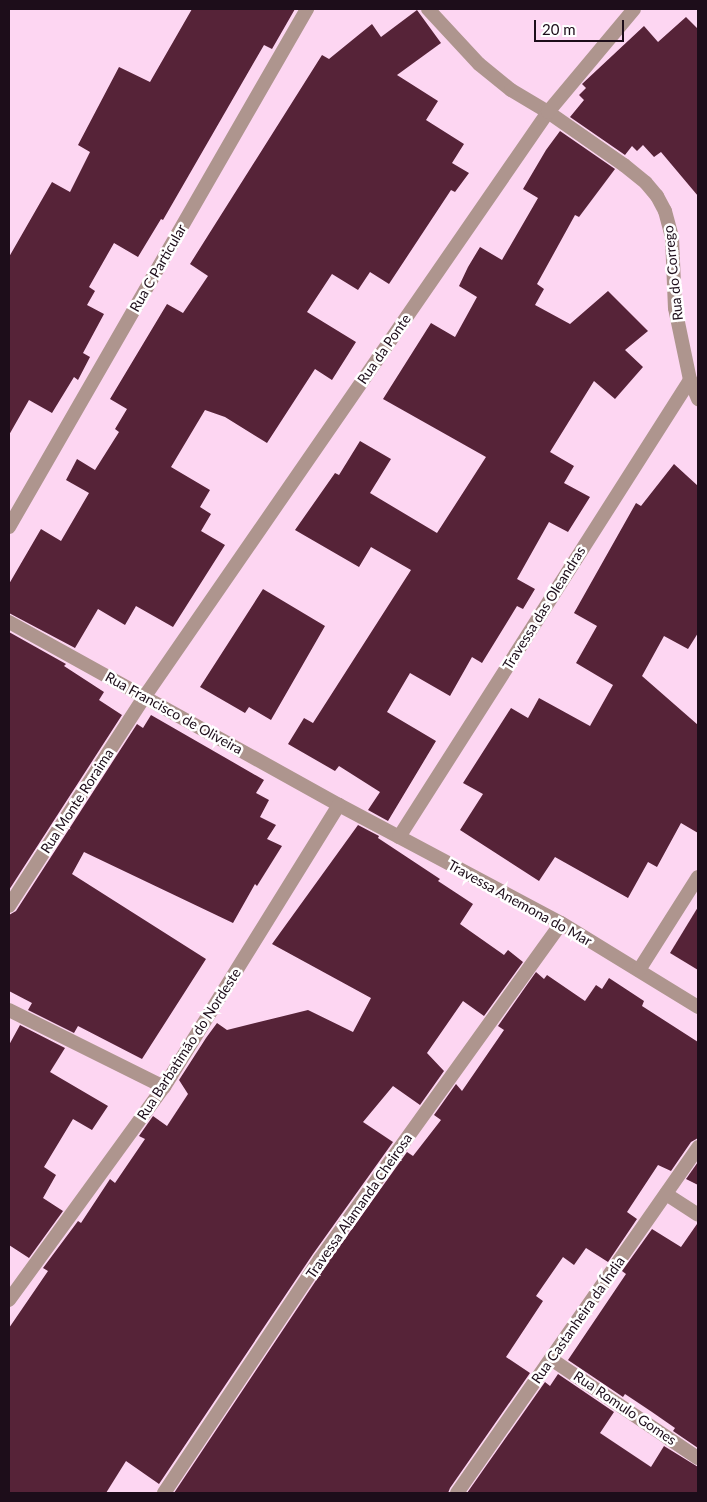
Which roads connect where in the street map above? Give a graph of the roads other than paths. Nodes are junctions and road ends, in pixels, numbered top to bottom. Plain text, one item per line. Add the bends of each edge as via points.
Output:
1 (307, 9) edge
2 (428, 9) edge
3 (634, 9) edge
4 (548, 112) junction
5 (690, 380) junction
6 (698, 399) edge
7 (9, 527) edge
8 (9, 622) edge
9 (145, 696) junction
10 (339, 805) junction
11 (399, 837) junction
12 (698, 877) edge
13 (9, 906) edge
14 (561, 923) junction
15 (639, 970) junction
16 (698, 1007) edge
17 (9, 1010) edge
18 (164, 1087) junction
19 (698, 1147) edge
20 (666, 1194) junction
21 (698, 1214) edge
22 (9, 1300) edge
23 (551, 1358) junction
24 (698, 1458) edge
25 (164, 1493) edge
26 (457, 1493) edge

1 - 7 street, Rua C Particular
2 - 4 street, Rua do Corrego via 478,64 511,90
3 - 4 street, Rua da Ponte
4 - 5 street, Rua do Corrego via 646,183 665,211 672,236 675,308
4 - 9 street, Rua da Ponte
5 - 6 street, Rua do Corrego
5 - 11 street, Travessa das Oleandras
8 - 9 street, Rua Francisco de Oliveira
9 - 10 street, Rua Francisco de Oliveira
9 - 13 street, Rua Monte Roraima
10 - 11 street, Travessa Anemona do Mar
10 - 18 street, Rua Barbatimão do Nordeste
11 - 14 street, Travessa Anemona do Mar
12 - 15 street
14 - 15 street, Travessa Anemona do Mar
14 - 25 street, Travessa Alamanda Cheirosa via 320,1260
15 - 16 street, Travessa Anemona do Mar
17 - 18 street
18 - 22 street, Rua Barbatimão do Nordeste
19 - 20 street, Rua Castanheira da Índia
20 - 21 street
20 - 23 street, Rua Castanheira da Índia
23 - 24 street, Rua Romulo Gomes
23 - 26 street, Rua Castanheira da Índia

